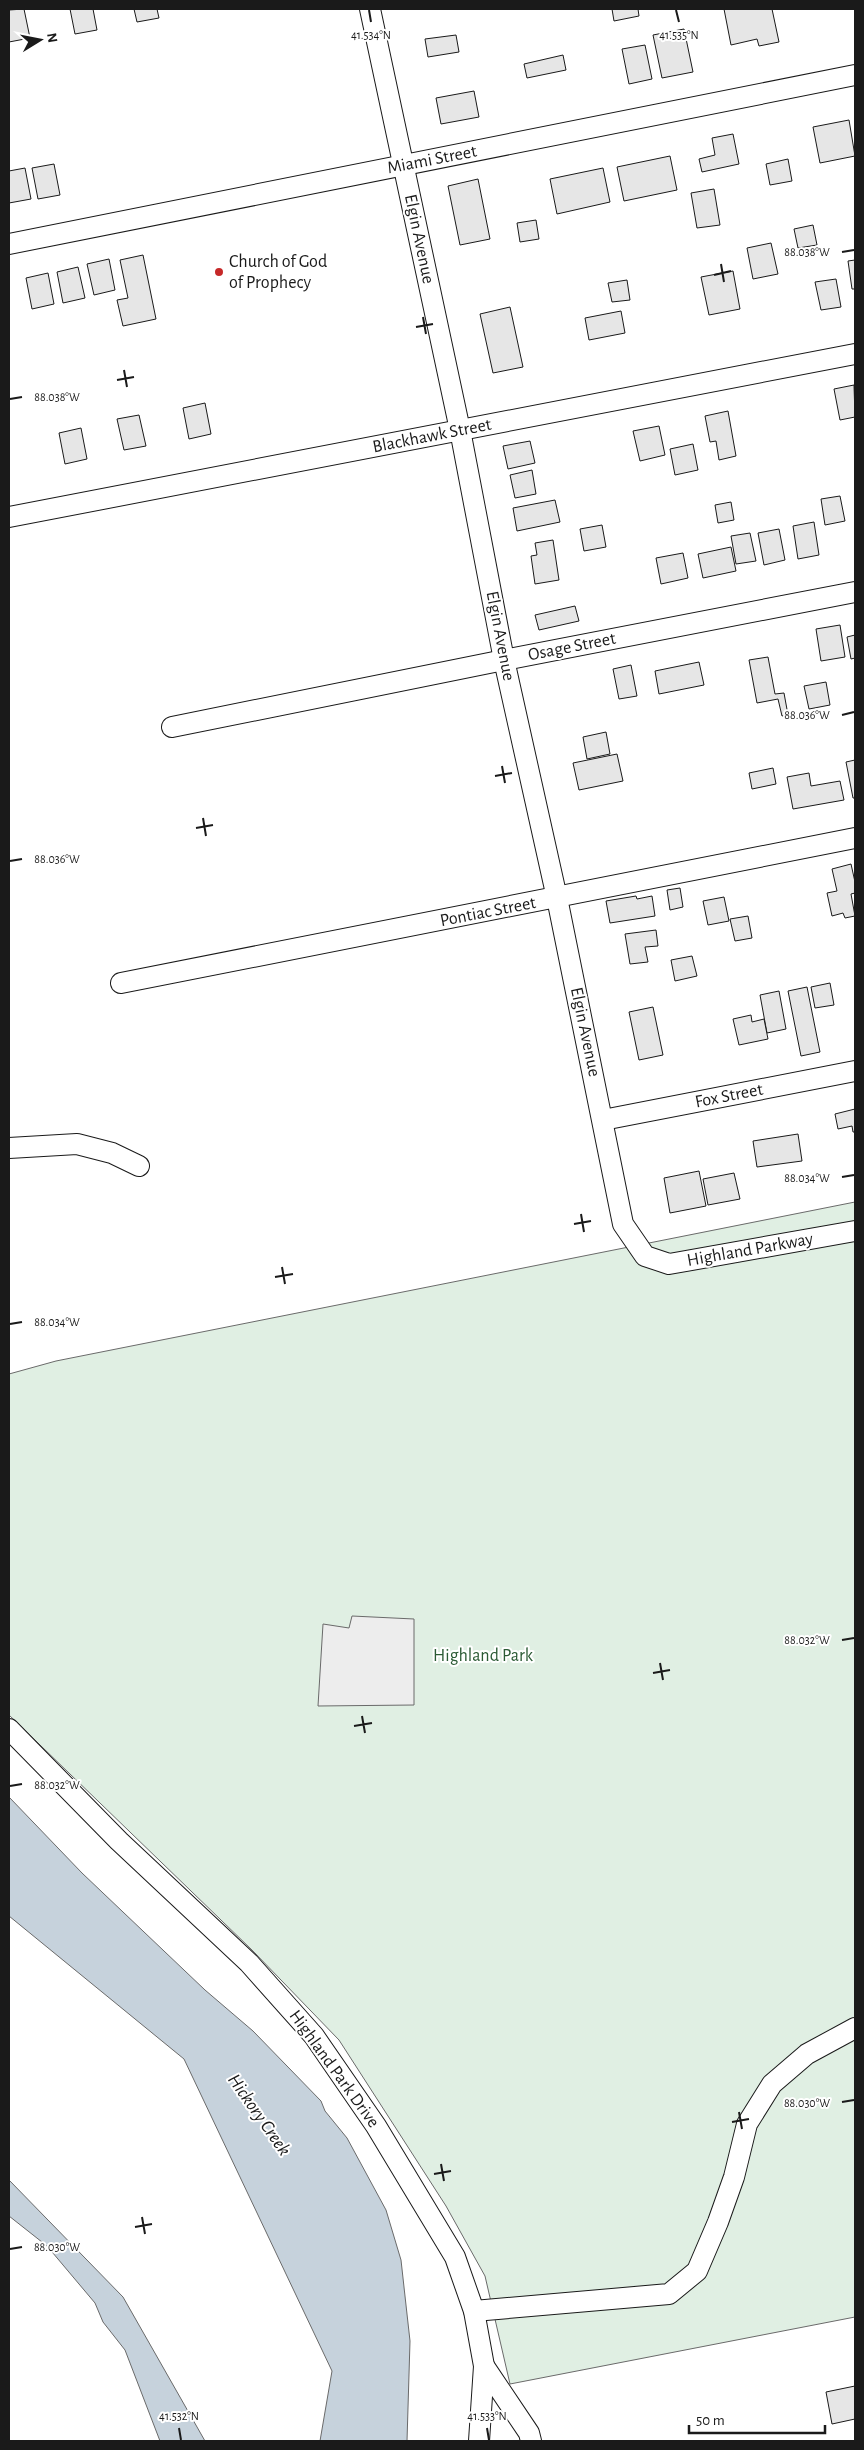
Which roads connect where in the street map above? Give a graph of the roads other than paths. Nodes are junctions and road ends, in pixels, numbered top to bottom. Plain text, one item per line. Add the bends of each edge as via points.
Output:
1 (370, 9) edge
2 (855, 75) edge
3 (404, 166) junction
4 (9, 244) edge
5 (855, 354) edge
6 (460, 430) junction
7 (9, 517) edge
8 (855, 592) edge
9 (504, 660) junction
10 (172, 727) dead end
11 (855, 838) edge
12 (557, 898) junction
13 (121, 983) dead end
14 (855, 1071) edge
15 (603, 1120) junction
16 (9, 1148) edge
17 (139, 1166) dead end
18 (855, 1231) edge
19 (645, 1256) joint
20 (9, 1729) edge
21 (855, 2028) edge
22 (474, 2311) junction
23 (484, 2366) junction
24 (479, 2441) edge
25 (531, 2441) edge

1 - 3 street, Elgin Avenue
2 - 3 street, Miami Street
3 - 4 street, Miami Street
3 - 6 street, Elgin Avenue
5 - 6 street, Blackhawk Street
6 - 7 street, Blackhawk Street
6 - 9 street, Elgin Avenue
8 - 9 street, Osage Street
9 - 10 street, Osage Street
9 - 12 street, Elgin Avenue
11 - 12 street, Pontiac Street
12 - 13 street, Pontiac Street
12 - 15 street, Elgin Avenue
14 - 15 street, Fox Street
15 - 19 street, Elgin Avenue via 623,1224
16 - 17 street via 77,1144 112,1153
18 - 19 street, Highland Parkway via 668,1264
20 - 22 street, Highland Park Drive via 119,1841 249,1963 314,2036 376,2126 455,2257
21 - 22 street via 808,2054 772,2084 747,2124 734,2177 697,2271 668,2294
22 - 23 street, Highland Park Drive
23 - 24 street, Highland Park Drive
23 - 25 street via 529,2433

